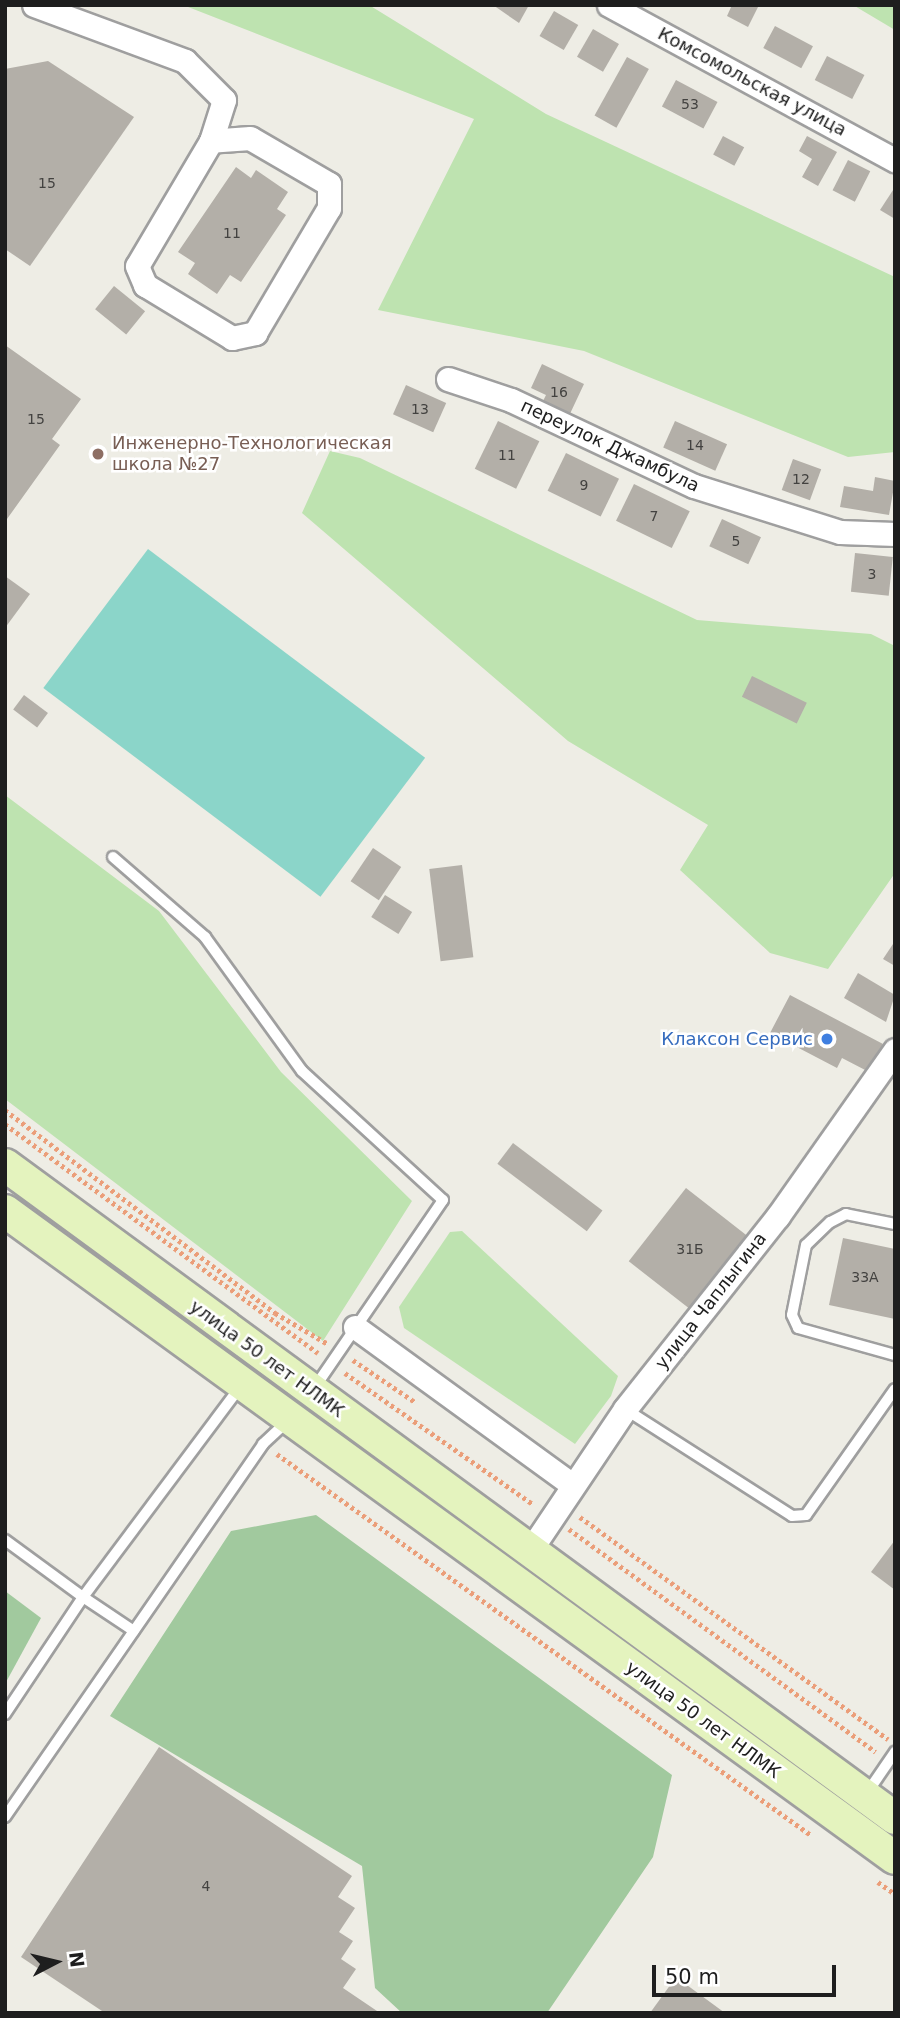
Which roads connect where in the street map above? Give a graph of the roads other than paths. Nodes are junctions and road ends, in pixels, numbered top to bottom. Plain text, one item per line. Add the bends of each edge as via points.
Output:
1 (34, 5) edge
2 (609, 5) edge
3 (211, 141) junction
4 (895, 160) edge
5 (448, 379) dead end
6 (895, 534) edge
7 (113, 857) dead end
8 (895, 1050) edge
9 (5, 1166) edge
10 (5, 1211) edge
11 (895, 1224) edge
12 (355, 1327) junction
13 (895, 1354) edge
14 (243, 1384) junction
15 (895, 1389) edge
16 (311, 1392) junction
17 (625, 1409) junction
18 (291, 1418) junction
19 (560, 1500) junction
20 (5, 1540) edge
21 (529, 1552) junction
22 (477, 1556) junction
23 (83, 1597) junction
24 (134, 1632) junction
25 (5, 1714) edge
26 (892, 1757) edge
27 (865, 1796) junction
28 (5, 1816) edge
29 (895, 1818) edge
30 (884, 1868) edge

1 - 3 street via 185,61 224,100
2 - 4 street, Комсомольская улица
3 - 3 street via 137,265 145,285 232,338 255,333 329,208 329,184 250,138
5 - 6 street, переулок Джамбула via 511,400 694,486 839,531
7 - 12 lane via 205,937 302,1071 443,1200
8 - 17 street, улица Чаплыгина via 778,1216
9 - 16 main road, улица 50 лет НЛМК
10 - 14 main road, улица 50 лет НЛМК
11 - 13 lane via 846,1214 830,1222 806,1245 792,1315 798,1328
12 - 16 lane
12 - 19 street
14 - 18 main road, улица 50 лет НЛМК
14 - 23 lane
15 - 17 lane via 806,1515 792,1516
16 - 21 main road, улица 50 лет НЛМК
17 - 19 street, улица Чаплыгина
18 - 22 main road, улица 50 лет НЛМК
18 - 24 lane via 263,1444
19 - 21 street, улица Чаплыгина
20 - 23 lane
21 - 22 main road, улица 50 лет НЛМК via 520,1565 507,1567
21 - 27 main road, улица 50 лет НЛМК
22 - 30 main road, улица 50 лет НЛМК
23 - 24 lane
23 - 25 lane
24 - 28 lane
26 - 27 lane
27 - 29 main road, улица 50 лет НЛМК

